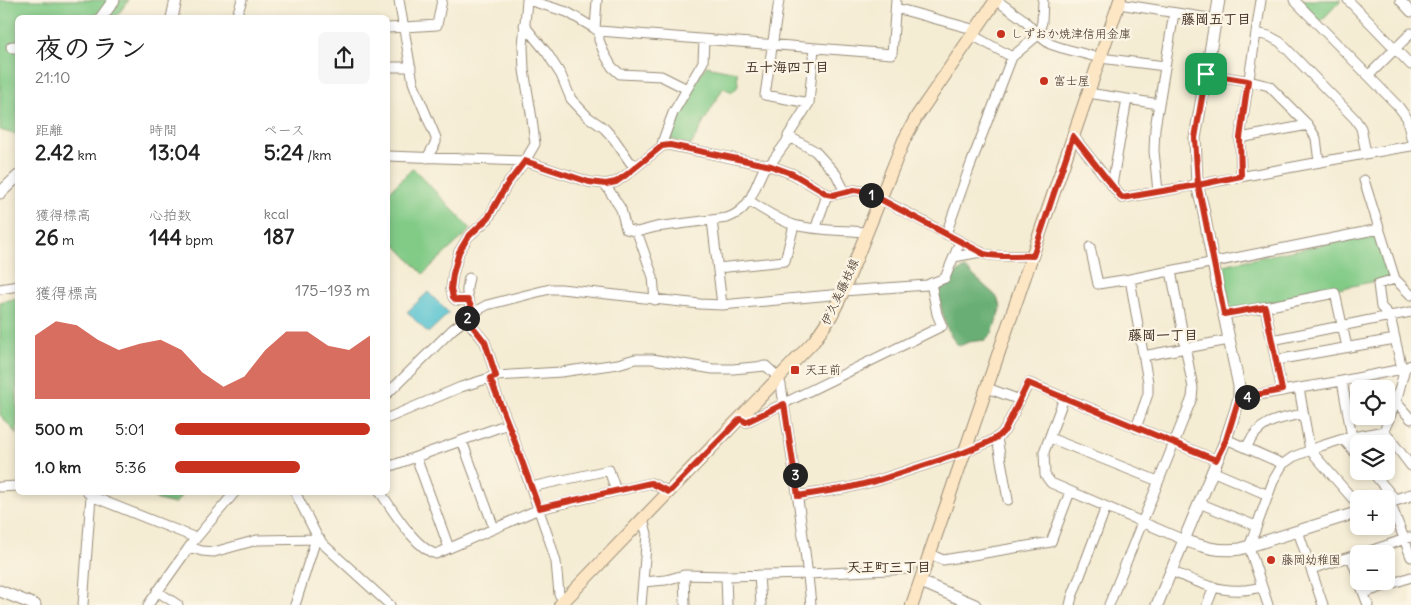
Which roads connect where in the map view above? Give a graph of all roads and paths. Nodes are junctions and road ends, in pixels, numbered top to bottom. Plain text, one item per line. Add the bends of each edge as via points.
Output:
1 (114, 0) edge
2 (176, 0) edge
3 (242, 0) edge
4 (399, 0) edge
5 (442, 0) edge
6 (528, 0) edge
7 (597, 0) edge
8 (779, 0) edge
9 (996, 0) edge
10 (1043, 0) edge
11 (1219, 0) edge
12 (1261, 0) edge
13 (1294, 0) edge
14 (1348, 0) edge
15 (1400, 0) edge
16 (1119, 2) edge
17 (896, 4) edge
18 (1411, 12) edge
19 (1174, 13) junction
20 (103, 15) edge
21 (173, 15) edge
22 (237, 15) edge
23 (1215, 20) junction
24 (524, 25) junction
25 (404, 27) junction
26 (390, 28) edge
27 (597, 30) junction
28 (974, 32) junction
29 (1256, 33) junction
30 (1411, 33) edge
31 (1038, 35) junction
32 (704, 40) junction
33 (772, 45) junction
34 (814, 48) junction
35 (1395, 48) junction
36 (1012, 57) junction
37 (1100, 58) junction
38 (1411, 65) edge
39 (1165, 66) junction
40 (411, 67) junction
41 (390, 68) edge
42 (1206, 74) junction
43 (1369, 75) junction
44 (1248, 81) junction
45 (687, 89) junction
46 (1088, 93) junction
47 (1127, 99) junction
48 (809, 103) junction
49 (1159, 104) junction
50 (1409, 116) edge
51 (1308, 125) junction
52 (1073, 136) junction
53 (790, 137) junction
54 (1240, 138) junction
55 (1411, 138) edge
56 (662, 146) junction
57 (1411, 146) edge
58 (1366, 153) junction
59 (390, 156) edge
60 (427, 158) junction
61 (525, 161) junction
62 (1319, 162) junction
63 (637, 165) junction
64 (767, 165) junction
65 (1241, 176) junction
66 (15, 179) edge
67 (1364, 180) dead end
68 (606, 184) junction
69 (1112, 185) junction
70 (1198, 185) junction
71 (845, 192) junction
72 (1158, 192) junction
73 (0, 193) edge
74 (827, 194) junction
75 (880, 199) junction
76 (749, 201) junction
77 (712, 220) junction
78 (794, 225) junction
79 (816, 228) junction
80 (1379, 229) junction
81 (637, 232) junction
82 (867, 232) junction
83 (946, 234) junction
84 (960, 242) junction
85 (1090, 247) dead end
86 (981, 252) junction
87 (954, 256) junction
88 (1033, 256) junction
89 (1213, 262) junction
90 (718, 268) junction
91 (1171, 271) junction
92 (469, 278) dead end
93 (1130, 279) junction
94 (1395, 279) junction
95 (931, 283) junction
96 (15, 286) edge
97 (0, 289) edge
98 (842, 293) junction
99 (1411, 295) edge
100 (468, 300) junction
101 (655, 300) junction
102 (722, 305) junction
103 (1265, 307) junction
104 (1411, 312) edge
105 (1224, 314) junction
106 (470, 316) junction
107 (1390, 316) junction
108 (1342, 325) junction
109 (1395, 339) junction
110 (1229, 340) junction
111 (1272, 340) junction
112 (1347, 347) junction
113 (1186, 348) junction
114 (1143, 356) junction
115 (1276, 360) junction
116 (1406, 367) edge
117 (493, 377) junction
118 (779, 378) junction
119 (1342, 381) junction
120 (987, 388) junction
121 (1298, 388) junction
122 (1282, 390) junction
123 (390, 392) edge
124 (1064, 398) junction
125 (1239, 398) junction
126 (1020, 400) junction
127 (1396, 402) junction
128 (784, 404) junction
129 (1304, 414) junction
130 (390, 417) edge
131 (740, 419) junction
132 (1411, 419) edge
133 (508, 424) junction
134 (1136, 428) junction
135 (1384, 431) junction
136 (997, 438) junction
137 (1050, 438) junction
138 (1347, 438) junction
139 (1226, 440) junction
140 (462, 441) junction
141 (1174, 443) junction
142 (1350, 443) edge
143 (1246, 448) junction
144 (1310, 450) junction
145 (965, 452) junction
146 (416, 457) junction
147 (1216, 460) junction
148 (1283, 464) junction
149 (1411, 466) edge
150 (390, 467) edge
151 (1212, 472) junction
152 (1158, 481) junction
153 (0, 486) edge
154 (15, 486) edge
155 (531, 487) junction
156 (616, 491) junction
157 (669, 492) junction
158 (1070, 492) junction
159 (1268, 494) junction
160 (89, 495) edge
161 (91, 495) edge
162 (232, 495) edge
163 (297, 495) edge
164 (382, 495) edge
165 (1411, 495) edge
166 (798, 496) junction
167 (1350, 496) edge
168 (1008, 500) dead end
169 (1395, 501) edge
170 (1198, 503) junction
171 (1106, 507) junction
172 (539, 508) junction
173 (1395, 510) edge
174 (1350, 515) edge
175 (643, 519) junction
176 (1143, 522) junction
177 (1256, 526) junction
178 (494, 528) junction
179 (1298, 531) junction
180 (196, 538) junction
181 (1408, 538) edge
182 (318, 539) junction
183 (1184, 540) junction
184 (1387, 545) edge
185 (189, 547) junction
186 (1249, 547) junction
187 (449, 548) junction
188 (930, 554) junction
189 (1350, 557) edge
190 (1411, 557) edge
191 (908, 568) dead end
192 (1310, 569) junction
193 (1171, 571) junction
194 (808, 574) junction
195 (759, 575) junction
196 (684, 576) junction
197 (726, 576) junction
198 (1411, 577) edge
199 (643, 582) junction
200 (920, 582) junction
201 (1214, 587) junction
202 (1262, 587) junction
203 (1363, 590) edge
204 (0, 591) edge
205 (157, 592) junction
206 (1364, 594) junction
207 (22, 603) edge
208 (562, 603) edge
209 (35, 605) edge
210 (83, 605) edge
211 (148, 605) edge
212 (178, 605) edge
213 (295, 605) edge
214 (390, 605) edge
215 (641, 605) edge
216 (685, 605) edge
217 (727, 605) edge
218 (761, 605) edge
219 (811, 605) edge
220 (912, 605) edge
221 (975, 605) edge
222 (1070, 605) edge
223 (1109, 605) edge
224 (1157, 605) edge
225 (1207, 605) edge
226 (1268, 605) edge
227 (1322, 605) edge
228 (1368, 605) edge

1 - 20 street
2 - 21 street
3 - 22 street
4 - 25 street
5 - 25 street via 437,25
6 - 24 street
6 - 27 street via 567,12
7 - 27 street
8 - 33 street
9 - 28 main road, 伊久美藤枝線
9 - 31 street via 1023,18
10 - 31 street
11 - 23 street
12 - 29 street
13 - 43 street
14 - 35 street
15 - 18 street
16 - 19 street
16 - 37 main road
17 - 28 street
17 - 34 street via 892,54
19 - 23 street
19 - 39 street
23 - 42 street
24 - 61 street via 524,70 535,144
24 - 63 street via 561,75 571,98 588,117 604,128 630,162
25 - 26 street
25 - 40 street
27 - 32 street
27 - 45 street via 604,53 620,74 661,76
28 - 36 street
28 - 75 main road, 伊久美藤枝線 via 917,116
29 - 44 street
29 - 58 street via 1280,42 1355,119 1361,128
30 - 35 street
31 - 36 street
31 - 37 street via 1050,44
32 - 33 street
32 - 45 street via 703,62
33 - 34 street
33 - 48 street via 765,96
34 - 48 street
35 - 38 street
35 - 43 street
36 - 83 street
37 - 39 street
37 - 46 main road
39 - 49 street
40 - 41 street
40 - 60 street via 417,93 436,138
42 - 44 street
42 - 70 street via 1195,138
43 - 50 street
44 - 51 street via 1269,86
44 - 54 street
45 - 56 street via 673,113
46 - 47 street
46 - 52 main road
47 - 49 street
47 - 69 street
48 - 53 street
49 - 72 street via 1154,151
50 - 55 street
51 - 54 street
51 - 62 street via 1316,138
52 - 69 street
52 - 88 main road
53 - 64 street
53 - 71 street via 815,151 836,174
54 - 65 street
56 - 63 street
56 - 64 street
57 - 58 street
58 - 62 street
59 - 60 street
60 - 61 street
61 - 68 street via 589,182
61 - 100 street via 488,218 468,237 459,252 451,289 456,300
62 - 65 street
63 - 68 street via 616,182
64 - 74 street via 793,174
64 - 76 street
65 - 70 street
66 - 73 street
67 - 80 street
68 - 81 street via 621,209 626,229
69 - 72 street via 1122,198
70 - 72 street
70 - 89 street
71 - 74 street
71 - 75 street via 861,191
74 - 79 street
75 - 82 main road, 伊久美藤枝線
75 - 83 street
76 - 77 street via 737,214
76 - 78 street
77 - 81 street via 656,226
77 - 90 street
78 - 79 street
78 - 90 street via 785,261
79 - 82 street
80 - 89 street
80 - 94 street
81 - 101 street via 653,277
82 - 98 main road, 伊久美藤枝線
83 - 84 street
84 - 86 street
84 - 87 street
85 - 93 street via 1098,284
86 - 87 street
86 - 88 street via 997,257
87 - 95 street via 945,278
88 - 120 main road
89 - 91 street
89 - 105 street
90 - 102 street
91 - 93 street
91 - 113 street
92 - 100 street
93 - 114 street
94 - 99 street
94 - 107 street via 1378,284 1381,307
95 - 98 street
95 - 128 street via 942,326
96 - 97 street
98 - 102 street
98 - 118 main road, 伊久美藤枝線 via 814,341
100 - 106 street
101 - 102 street
101 - 106 street via 561,288 487,305
103 - 105 street
103 - 108 street via 1335,293
103 - 111 street
104 - 107 street
105 - 110 street
106 - 117 street via 485,342
106 - 123 street
107 - 108 street
107 - 109 street
108 - 111 street
108 - 112 street
109 - 112 street
109 - 116 street
110 - 113 street
110 - 125 street
111 - 115 street
112 - 115 street
113 - 114 street
113 - 141 street via 1192,398
114 - 134 street via 1148,394
115 - 122 street
116 - 119 street
116 - 127 street
117 - 118 street via 561,372 652,358 713,368 766,366
117 - 130 street
117 - 133 street
118 - 128 street
118 - 131 main road, 伊久美藤枝線
119 - 121 street
119 - 138 street
120 - 126 street
120 - 145 main road
121 - 122 street
121 - 129 street
122 - 125 street
124 - 126 street via 1028,383
124 - 134 street
124 - 137 street
125 - 139 street
126 - 136 street via 1005,430
127 - 132 street
127 - 135 street
128 - 131 street via 746,422
128 - 166 street
129 - 143 street via 1270,421 1255,433
129 - 144 street
131 - 157 main road, 伊久美藤枝線
133 - 140 street
133 - 155 street
134 - 141 street
135 - 138 street
135 - 149 street
136 - 145 street
136 - 168 street
137 - 152 street
137 - 158 street via 1044,452 1045,475 1051,483
138 - 142 street
138 - 144 street
139 - 143 street
139 - 147 street
140 - 146 street
140 - 178 street
141 - 147 street
141 - 152 street
143 - 148 street
144 - 148 street
144 - 167 street
145 - 166 street via 876,481
145 - 188 main road
146 - 150 street
146 - 187 street
147 - 151 street
148 - 159 street
151 - 159 street
151 - 170 street
152 - 176 street
153 - 154 street
155 - 156 street via 609,470
155 - 172 street
156 - 157 street via 651,483
156 - 172 street
157 - 175 main road, 伊久美藤枝線
158 - 171 street
158 - 188 street via 1051,542 943,560
159 - 177 street
160 - 210 street
161 - 180 street
162 - 180 street
163 - 182 street
164 - 187 street via 422,546 436,554
165 - 169 street
166 - 194 street
170 - 177 street
170 - 183 street
171 - 176 street
171 - 222 street
172 - 178 street
172 - 208 street via 556,562
173 - 181 street
174 - 179 street
175 - 199 street via 647,534
175 - 208 main road, 伊久美藤枝線
176 - 183 street
176 - 223 street
177 - 186 street
178 - 187 street
179 - 186 street
179 - 192 street
180 - 185 street
181 - 184 street
181 - 190 street
182 - 185 street via 257,540 214,552
182 - 213 street
182 - 214 street
183 - 186 street via 1215,550
183 - 193 street
185 - 205 street
186 - 202 street
188 - 200 main road
189 - 192 street
191 - 194 street
192 - 227 street
193 - 201 street
193 - 224 street
194 - 195 street
194 - 219 street
195 - 197 street
195 - 218 street
196 - 197 street
196 - 199 street
196 - 216 street
197 - 217 street
198 - 206 street
199 - 215 street
200 - 220 main road
200 - 221 street
201 - 202 street via 1243,590
201 - 225 street
202 - 226 street
203 - 206 street
204 - 207 street
205 - 211 street
205 - 212 street
206 - 228 street
207 - 209 street

